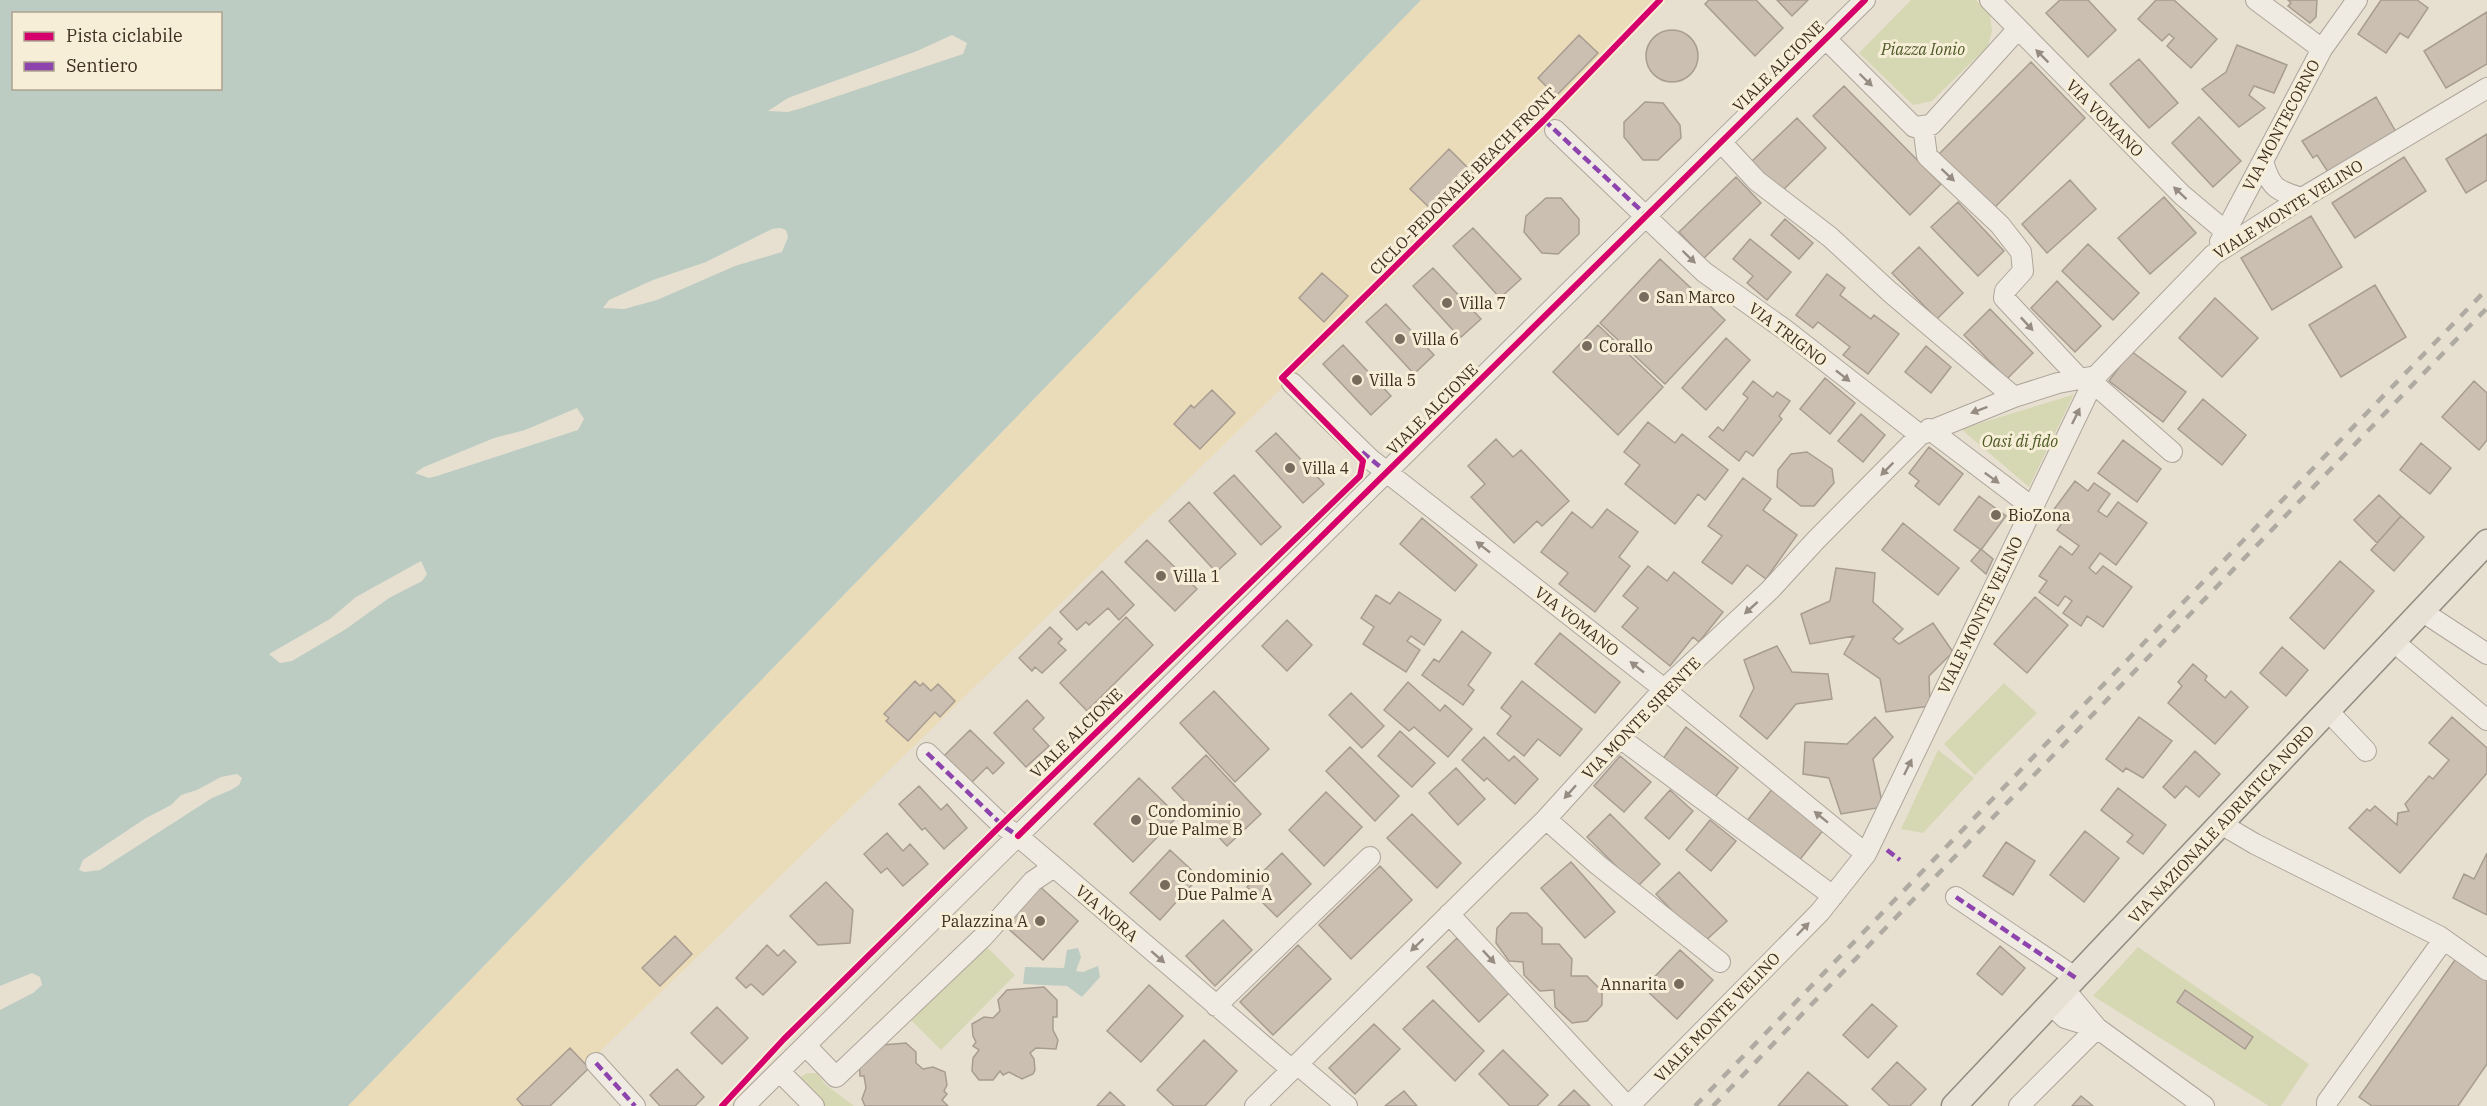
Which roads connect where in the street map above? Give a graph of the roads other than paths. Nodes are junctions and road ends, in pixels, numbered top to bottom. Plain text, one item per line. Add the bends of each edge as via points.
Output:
1 (1865, 0) edge
2 (1990, 0) edge
3 (2256, 0) edge
4 (2357, 0) edge
5 (2017, 30) junction
6 (1825, 38) junction
7 (2322, 49) junction
8 (2487, 88) edge
9 (1923, 126) junction
10 (1555, 130) dead end
11 (1721, 142) junction
12 (2263, 160) junction
13 (2302, 198) junction
14 (1647, 216) junction
15 (2225, 231) junction
16 (2213, 255) junction
17 (2089, 379) junction
18 (1292, 383) dead end
19 (2014, 397) junction
20 (1925, 432) junction
21 (2172, 452) dead end
22 (1388, 473) junction
23 (2032, 507) junction
24 (2487, 542) edge
25 (2422, 612) junction
26 (2394, 642) junction
27 (2487, 654) edge
28 (1664, 689) junction
29 (2328, 711) junction
30 (2487, 720) edge
31 (1620, 738) junction
32 (2366, 751) dead end
33 (927, 753) dead end
34 (1545, 819) junction
35 (2221, 824) junction
36 (1018, 836) junction
37 (1866, 854) junction
38 (1370, 857) dead end
39 (1054, 867) junction
40 (1833, 896) junction
41 (1956, 897) dead end
42 (1449, 914) junction
43 (2439, 936) junction
44 (1720, 962) dead end
45 (2487, 970) edge
46 (2064, 991) junction
47 (1216, 1006) junction
48 (2097, 1028) junction
49 (806, 1046) junction
50 (596, 1063) dead end
51 (1291, 1070) junction
52 (780, 1072) junction
53 (635, 1106) edge
54 (744, 1106) edge
55 (814, 1106) edge
56 (1255, 1106) edge
57 (1347, 1106) edge
58 (1628, 1106) edge
59 (1954, 1106) edge
60 (2019, 1106) edge
61 (2204, 1106) edge
62 (2327, 1106) edge

1 - 6 street, VIALE ALCIONE
2 - 5 street, VIA VOMANO
3 - 7 street
4 - 7 street, VIA MONTECORNO
5 - 9 street via 1931,125
15 -> 5 street, VIA VOMANO via 2182,195
6 -> 9 street via 1914,127
6 - 11 street, VIALE ALCIONE
7 - 12 street, VIA MONTECORNO
8 - 13 street, VIALE MONTE VELINO
9 -> 17 street via 1927,156 2000,225 2021,252 2023,271 2005,291 2004,298
10 - 14 street, VIA TRIGNO
11 - 14 street, VIALE ALCIONE
11 - 19 street via 1757,181 1830,237
12 - 13 street via 2269,181 2279,191
12 - 15 street, VIA MONTECORNO
13 - 16 street, VIALE MONTE VELINO
14 -> 20 street, VIA TRIGNO via 1704,272
14 - 22 street, VIALE ALCIONE
15 - 16 street, VIA MONTECORNO
16 - 17 street, VIALE MONTE VELINO
17 - 19 street, VIA MONTE SIRENTE
17 - 21 street
23 -> 17 street, VIALE MONTE VELINO
18 - 22 street, VIA VOMANO
19 -> 20 street, VIA MONTE SIRENTE
20 -> 23 street, VIA TRIGNO
20 -> 28 street, VIA MONTE SIRENTE via 1770,591
28 -> 22 street, VIA VOMANO
22 - 36 street, VIALE ALCIONE
37 -> 23 street, VIALE MONTE VELINO
24 - 25 main road, VIA NAZIONALE ADRIATICA NORD
25 - 26 main road, VIA NAZIONALE ADRIATICA NORD
25 - 27 street
26 - 29 main road, VIA NAZIONALE ADRIATICA NORD
26 - 30 street
28 - 31 street, VIA MONTE SIRENTE
37 -> 28 street, VIA VOMANO
29 - 32 street
29 - 35 main road, VIA NAZIONALE ADRIATICA NORD
31 -> 34 street, VIA MONTE SIRENTE
31 - 40 street
33 - 36 street, VIA NORA
34 - 42 street, VIA MONTE SIRENTE
34 - 44 street
35 - 43 street
35 - 46 main road, VIA NAZIONALE ADRIATICA NORD
36 - 39 street, VIA NORA
36 - 49 street, VIALE ALCIONE
37 - 40 street, VIALE MONTE VELINO
38 - 47 street
39 -> 47 street, VIA NORA
39 - 49 street via 1034,881 982,937 836,1077
58 -> 40 street, VIALE MONTE VELINO
41 - 46 street
42 -> 51 street, VIA MONTE SIRENTE
42 -> 58 street, VIALE MONTE VELINO
43 - 45 street
43 - 62 street via 2439,946
46 - 48 street
46 - 59 main road, VIA NAZIONALE ADRIATICA NORD
47 - 51 street, VIA NORA
48 - 60 street
48 - 61 street
49 - 52 street, VIALE ALCIONE
50 - 53 street
51 - 56 street, VIA MONTE SIRENTE
51 - 57 street, VIA NORA
52 - 54 street, VIALE ALCIONE
52 - 55 street

